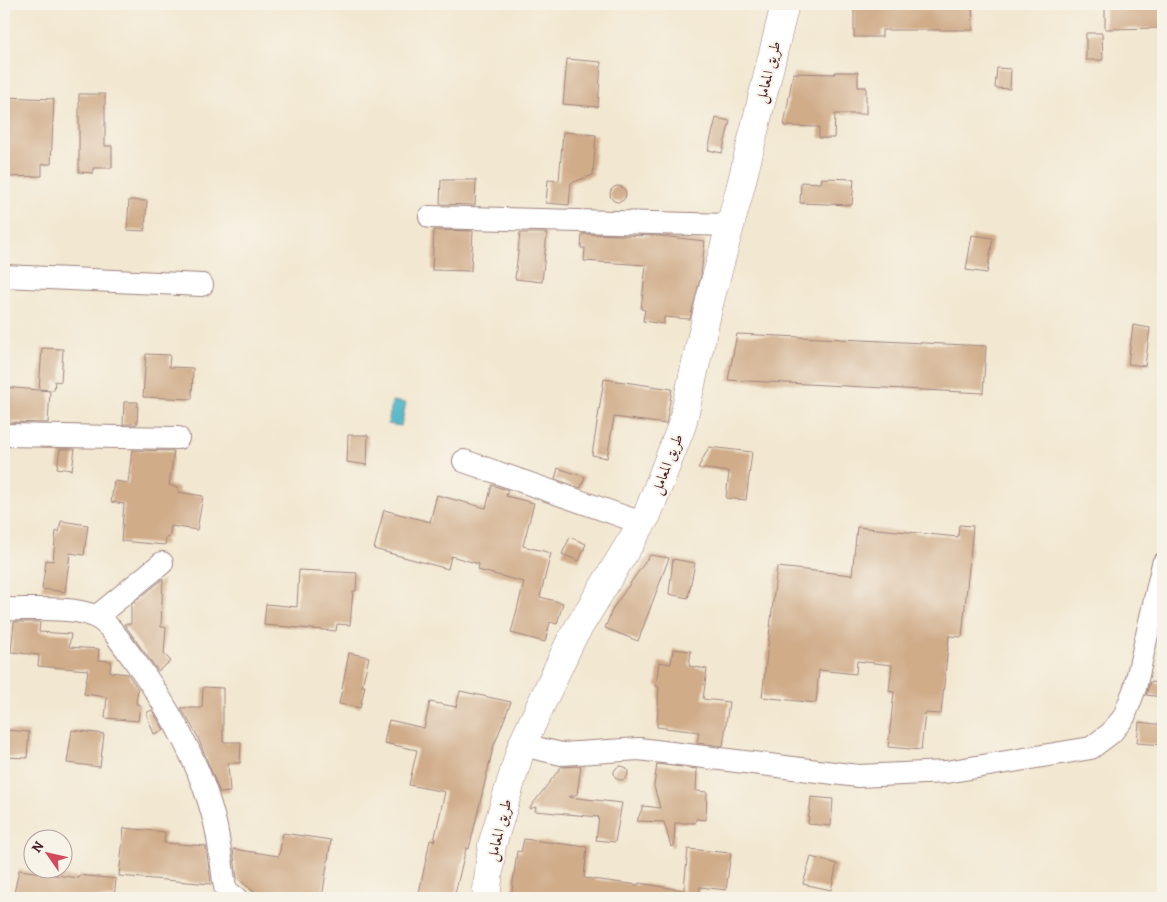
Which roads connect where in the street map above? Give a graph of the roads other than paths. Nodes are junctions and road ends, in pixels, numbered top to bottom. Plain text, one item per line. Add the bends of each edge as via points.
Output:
1 (785, 4) edge
2 (430, 217) dead end
3 (730, 225) junction
4 (4, 276) edge
5 (202, 285) dead end
6 (4, 435) edge
7 (178, 438) dead end
8 (464, 461) dead end
9 (642, 523) junction
10 (162, 563) dead end
11 (1163, 564) edge
12 (4, 609) edge
13 (96, 617) junction
14 (522, 745) junction
15 (230, 896) edge
16 (486, 898) edge

1 - 3 main road, طريق المعامل
2 - 3 street
3 - 9 main road, طريق المعامل via 682,425
4 - 5 street
6 - 7 street
8 - 9 street
9 - 14 main road, طريق المعامل via 571,640
10 - 13 street
11 - 14 street via 1135,688 1124,717 1111,733 1091,748 946,772 858,776 639,749 562,754
12 - 13 street via 75,611
13 - 15 street via 108,626 140,669 193,760 215,822 225,887
14 - 16 main road, طريق المعامل via 492,845

